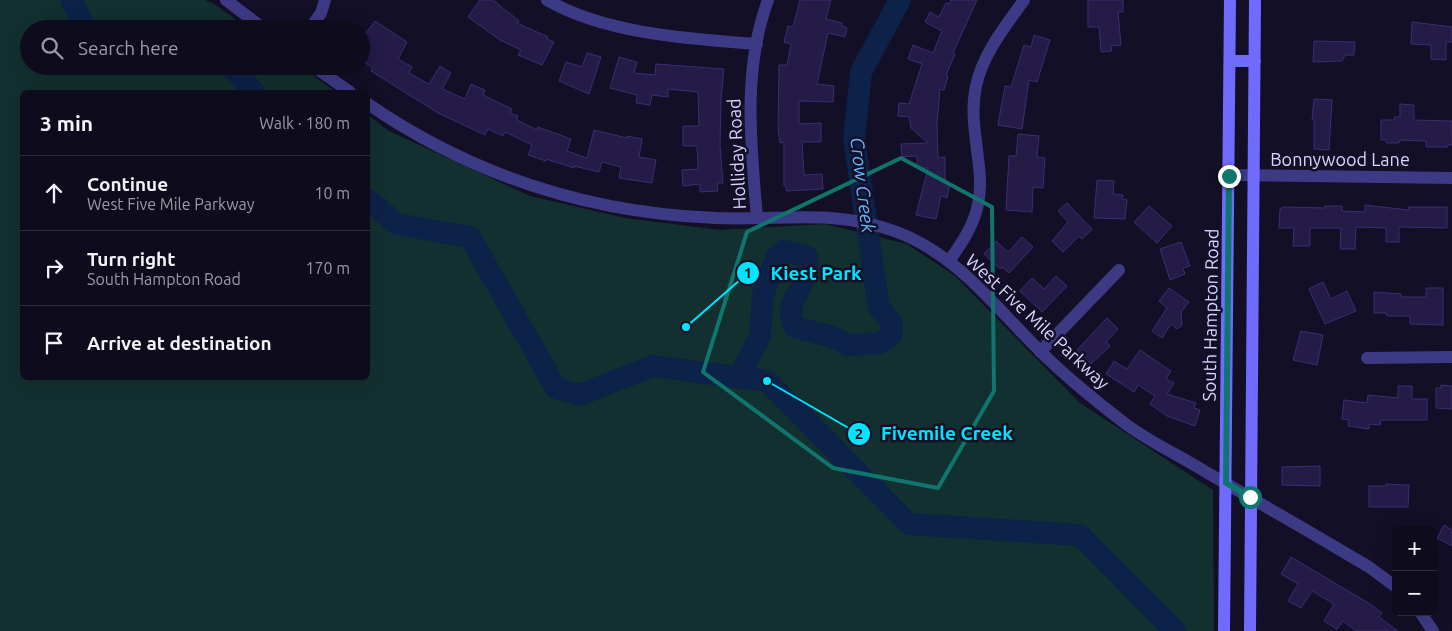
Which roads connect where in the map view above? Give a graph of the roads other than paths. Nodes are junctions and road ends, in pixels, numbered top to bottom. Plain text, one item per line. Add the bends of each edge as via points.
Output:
1 (226, 0) edge
2 (325, 0) edge
3 (547, 0) edge
4 (768, 0) edge
5 (1024, 0) edge
6 (1230, 0) edge
7 (1255, 0) edge
8 (252, 20) edge
9 (316, 20) edge
10 (757, 44) junction
11 (1230, 61) junction
12 (1255, 62) junction
13 (326, 75) edge
14 (347, 90) edge
15 (370, 105) edge
16 (1229, 176) junction
17 (1253, 176) junction
18 (1452, 178) edge
19 (757, 218) junction
20 (949, 261) junction
21 (1119, 270) dead end
22 (1040, 352) junction
23 (1452, 357) edge
24 (1367, 358) dead end
25 (1226, 483) junction
26 (1250, 497) junction
27 (1392, 584) edge
28 (1423, 616) edge
29 (1224, 628) edge
30 (1250, 631) edge
31 (1433, 631) edge

1 - 8 street
2 - 9 street
3 - 10 street via 562,9 598,21 675,38
4 - 10 street, Holliday Road
5 - 20 street via 990,50 976,85 972,110 979,202 972,225
6 - 11 main road, South Hampton Road
7 - 12 main road
10 - 19 street, Holliday Road via 750,84 749,124
11 - 12 main road
11 - 16 main road, South Hampton Road
12 - 17 main road
13 - 14 street
15 - 19 street, West Five Mile Parkway via 409,132 457,157 555,193 606,206 671,216
16 - 17 street, Bonnywood Lane
16 - 25 main road, South Hampton Road
17 - 18 street, Bonnywood Lane
17 - 26 main road
19 - 20 street, West Five Mile Parkway via 834,216 879,226 927,246
20 - 22 street, West Five Mile Parkway via 967,275
21 - 22 street
22 - 25 street, West Five Mile Parkway via 1130,427
23 - 24 street
25 - 26 street, West Five Mile Parkway
25 - 29 main road, South Hampton Road
26 - 27 street, West Five Mile Parkway via 1369,567
26 - 30 main road
28 - 31 street

